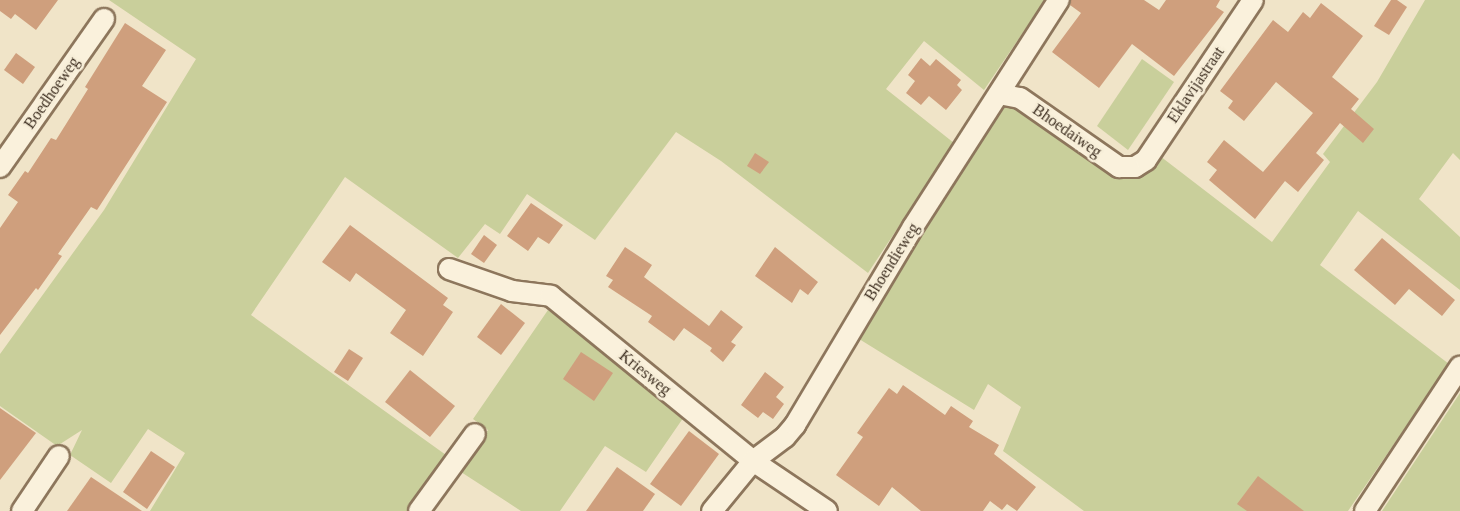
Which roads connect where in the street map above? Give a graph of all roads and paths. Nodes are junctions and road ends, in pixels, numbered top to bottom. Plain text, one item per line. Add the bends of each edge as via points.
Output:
1 (1059, 0) edge
2 (1253, 0) edge
3 (104, 19) dead end
4 (999, 94) junction
5 (1134, 166) joint
6 (0, 167) edge
7 (449, 269) dead end
8 (1460, 367) edge
9 (475, 434) dead end
10 (60, 456) dead end
11 (753, 461) junction
12 (22, 511) edge
13 (419, 511) edge
14 (712, 511) edge
15 (827, 511) edge
16 (1365, 511) edge

1 - 4 street, Bhoendieweg
2 - 5 street, Eklavijastraat via 1146,160
3 - 6 street, Boedhoeweg
4 - 5 street, Bhoedaiweg via 1020,98 1119,167
4 - 11 street, Bhoendieweg via 867,302 795,425
7 - 11 street, Kriesweg via 512,291 551,296
8 - 16 street
9 - 13 street
10 - 12 street
11 - 14 street, Bhoendieweg
11 - 15 street, Kriesweg

